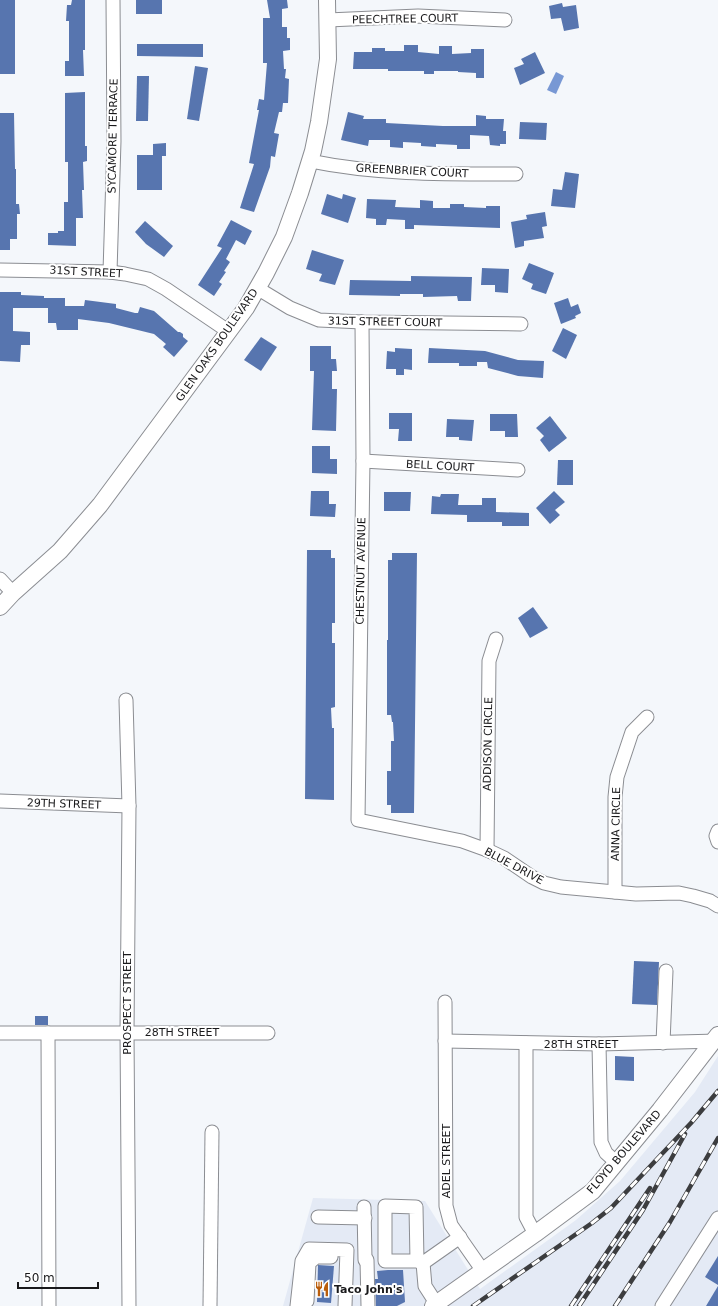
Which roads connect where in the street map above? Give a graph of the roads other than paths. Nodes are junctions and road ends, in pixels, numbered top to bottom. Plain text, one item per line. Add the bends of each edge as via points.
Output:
1 (113, 0) edge
2 (327, 0) edge
3 (328, 20) junction
4 (505, 20) dead end
5 (310, 162) junction
6 (516, 174) dead end
7 (0, 270) edge
8 (110, 272) junction
9 (257, 288) junction
10 (362, 322) junction
11 (521, 324) dead end
12 (228, 331) junction
13 (363, 461) junction
14 (518, 470) dead end
15 (0, 579) edge
16 (13, 593) junction
17 (0, 607) edge
18 (496, 639) dead end
19 (126, 700) dead end
20 (647, 717) dead end
21 (0, 801) edge
22 (128, 806) junction
23 (358, 820) joint
24 (718, 831) edge
25 (718, 842) edge
26 (487, 850) junction
27 (615, 892) junction
28 (718, 906) edge
29 (666, 971) dead end
30 (445, 1002) dead end
31 (127, 1032) junction
32 (0, 1033) edge
33 (48, 1033) junction
34 (268, 1033) dead end
35 (716, 1039) edge
36 (445, 1042) junction
37 (526, 1043) junction
38 (664, 1043) junction
39 (599, 1044) junction
40 (212, 1132) dead end
41 (617, 1163) junction
42 (318, 1217) dead end
43 (718, 1218) edge
44 (535, 1234) junction
45 (460, 1237) junction
46 (347, 1259) junction
47 (366, 1260) junction
48 (385, 1261) junction
49 (420, 1262) junction
50 (483, 1271) junction
51 (434, 1305) edge
52 (49, 1306) edge
53 (129, 1306) edge
54 (210, 1306) edge
55 (296, 1306) edge
56 (302, 1306) edge
57 (345, 1306) edge
58 (368, 1306) edge
59 (662, 1306) edge

1 - 8 street, SYCAMORE TERRACE via 114,141
2 - 3 main road, GLEN OAKS BOULEVARD
3 - 4 street, PEECHTREE COURT via 418,16
3 - 5 main road, GLEN OAKS BOULEVARD via 328,59
5 - 6 street, GREENBRIER COURT via 384,172
5 - 9 main road, GLEN OAKS BOULEVARD via 284,237
7 - 8 street, 31ST STREET
8 - 12 street, 31ST STREET via 148,279
9 - 10 street, 31ST STREET COURT via 290,308 319,320
9 - 12 main road, GLEN OAKS BOULEVARD via 246,308
10 - 11 street, 31ST STREET COURT
10 - 13 street, CHESTNUT AVENUE
12 - 16 main road, GLEN OAKS BOULEVARD via 100,505 60,551
13 - 14 street, BELL COURT
13 - 23 street, CHESTNUT AVENUE
15 - 16 street
16 - 17 main road, GLEN OAKS BOULEVARD
18 - 26 street, ADDISON CIRCLE via 489,661
19 - 22 street, PROSPECT STREET
20 - 27 street, ANNA CIRCLE via 632,732 617,777
21 - 22 street, 29TH STREET
22 - 31 street, PROSPECT STREET
23 - 26 street, BLUE DRIVE via 462,841
24 - 25 street
26 - 27 street, BLUE DRIVE via 544,883
27 - 28 street, BLUE DRIVE via 679,894 710,901
29 - 38 street
30 - 36 street, ADEL STREET
31 - 33 street, 28TH STREET
31 - 34 street, 28TH STREET
31 - 53 street, PROSPECT STREET
32 - 33 street, 28TH STREET
33 - 52 street
35 - 38 street, 28TH STREET
35 - 41 main road, FLOYD BOULEVARD
36 - 37 street, 28TH STREET
36 - 45 street, ADEL STREET via 446,1206 451,1225
37 - 39 street, 28TH STREET
37 - 44 street via 526,1217
38 - 39 street, 28TH STREET
39 - 41 street via 602,1142 606,1153
40 - 54 street
41 - 44 main road, FLOYD BOULEVARD via 593,1191
42 - 47 street via 365,1213
43 - 59 street
44 - 50 main road, FLOYD BOULEVARD
45 - 49 street
45 - 50 street, ADEL STREET
46 - 47 street
46 - 55 street via 347,1250 309,1249 302,1261
46 - 56 street via 316,1257 309,1263 307,1301
46 - 57 street
47 - 48 street
47 - 58 street
48 - 49 street
48 - 49 street via 385,1206 416,1207
49 - 51 street via 425,1286
50 - 51 main road, FLOYD BOULEVARD

